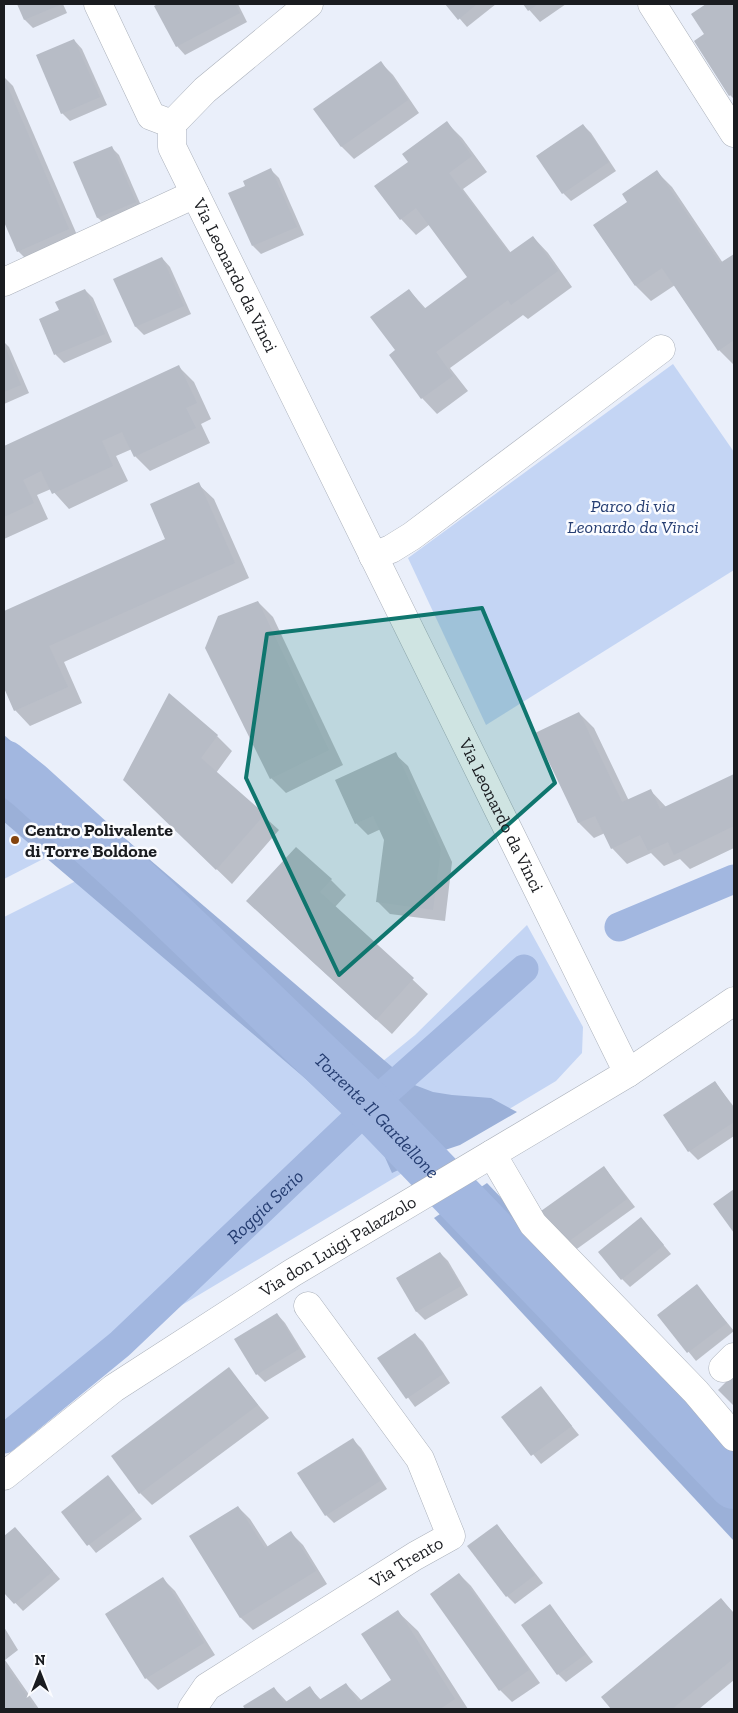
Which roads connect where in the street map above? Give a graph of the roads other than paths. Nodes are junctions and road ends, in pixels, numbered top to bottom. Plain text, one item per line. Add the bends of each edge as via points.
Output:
1 (98, 4) edge
2 (308, 4) edge
3 (652, 4) edge
4 (172, 124) junction
5 (734, 133) edge
6 (195, 194) junction
7 (4, 282) edge
8 (661, 350) dead end
9 (372, 556) junction
10 (734, 1001) edge
11 (628, 1073) junction
12 (492, 1154) junction
13 (308, 1306) dead end
14 (734, 1437) edge
15 (4, 1476) edge
16 (192, 1709) edge

1 - 4 street via 151,116
2 - 4 street via 205,90
3 - 5 street
4 - 6 street, Via Leonardo da Vinci via 172,148
6 - 7 street
6 - 9 street, Via Leonardo da Vinci
8 - 9 street via 412,536
9 - 11 street, Via Leonardo da Vinci
10 - 11 street, Via don Luigi Palazzolo
11 - 12 street, Via don Luigi Palazzolo
12 - 14 street via 533,1224 696,1392
12 - 15 street, Via don Luigi Palazzolo via 292,1273 114,1388
13 - 16 street, Via Trento via 420,1459 451,1536 207,1687

